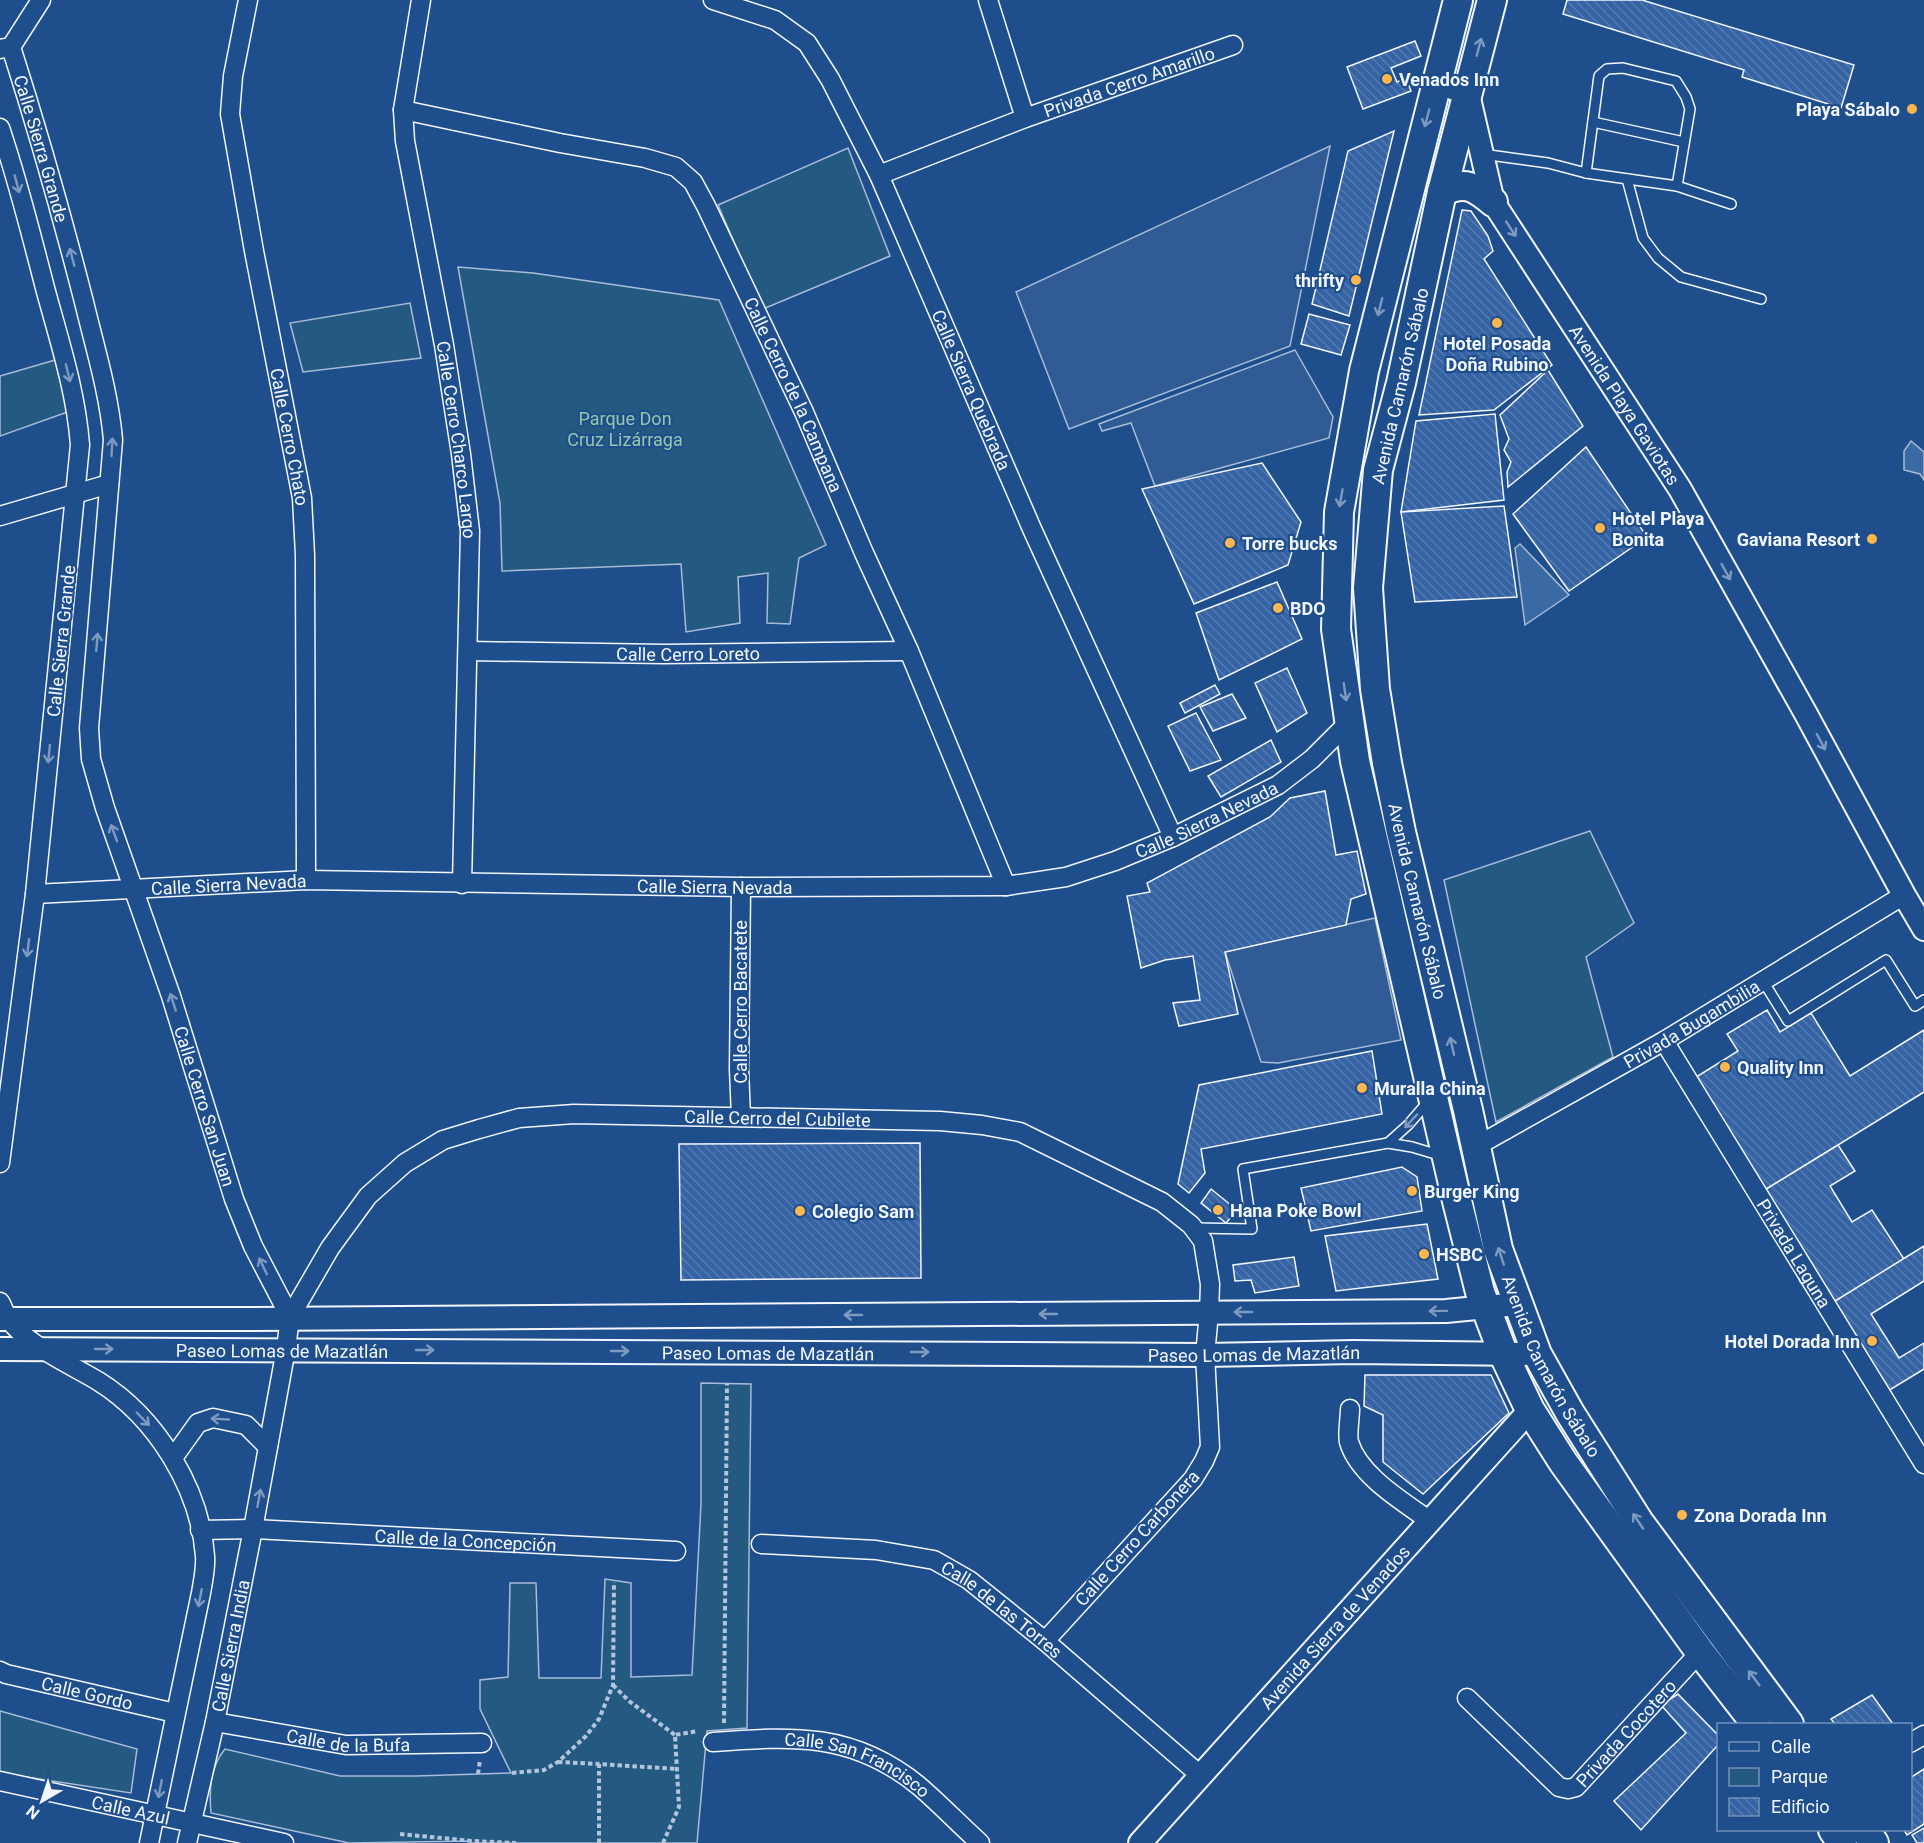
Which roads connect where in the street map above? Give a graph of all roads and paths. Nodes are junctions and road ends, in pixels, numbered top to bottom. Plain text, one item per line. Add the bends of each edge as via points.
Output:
1 (41, 0) edge
2 (248, 0) edge
3 (421, 0) edge
4 (712, 0) edge
5 (988, 0) edge
6 (1458, 0) edge
7 (1492, 0) edge
8 (744, 4) edge
9 (1233, 45) dead end
10 (6, 48) edge
11 (1437, 82) junction
12 (1468, 94) junction
13 (403, 110) junction
14 (1025, 118) junction
15 (1593, 123) junction
16 (0, 128) edge
17 (1684, 142) junction
18 (1482, 154) junction
19 (1586, 173) junction
20 (879, 175) junction
21 (1627, 179) junction
22 (1677, 186) junction
23 (1442, 192) junction
24 (1493, 202) junction
25 (1731, 204) dead end
26 (1761, 299) dead end
27 (109, 484) junction
28 (75, 494) junction
29 (0, 516) edge
30 (468, 651) junction
31 (909, 651) junction
32 (1350, 721) junction
33 (1173, 837) junction
34 (306, 880) junction
35 (462, 884) junction
36 (1006, 886) junction
37 (741, 887) junction
38 (134, 888) junction
39 (35, 894) junction
40 (1904, 895) junction
41 (1924, 929) edge
42 (1763, 981) junction
43 (1924, 1000) edge
44 (1664, 1041) junction
45 (1433, 1096) junction
46 (741, 1117) junction
47 (1388, 1143) junction
48 (1475, 1147) junction
49 (1447, 1158) junction
50 (0, 1162) edge
51 (1193, 1228) junction
52 (1517, 1304) junction
53 (1485, 1307) junction
54 (3, 1313) edge
55 (1209, 1313) junction
56 (290, 1317) junction
57 (0, 1349) edge
58 (45, 1349) junction
59 (286, 1349) junction
60 (1503, 1353) junction
61 (1537, 1354) junction
62 (1204, 1355) junction
63 (727, 1383) dead end
64 (1350, 1409) dead end
65 (1530, 1410) junction
66 (268, 1447) junction
67 (173, 1458) junction
68 (1924, 1464) edge
69 (1430, 1521) junction
70 (253, 1529) junction
71 (200, 1530) junction
72 (761, 1544) dead end
73 (676, 1551) dead end
74 (614, 1582) dead end
75 (1045, 1641) junction
76 (1700, 1652) junction
77 (0, 1671) edge
78 (613, 1685) junction
79 (1467, 1698) dead end
80 (175, 1713) junction
81 (215, 1722) junction
82 (1754, 1723) edge
83 (1789, 1723) edge
84 (710, 1733) junction
85 (675, 1735) junction
86 (482, 1743) dead end
87 (558, 1762) junction
88 (599, 1764) junction
89 (677, 1769) junction
90 (512, 1773) dead end
91 (1200, 1775) junction
92 (0, 1781) edge
93 (154, 1816) junction
94 (192, 1823) junction
95 (400, 1834) dead end
96 (149, 1843) edge
97 (187, 1843) edge
98 (284, 1843) edge
99 (516, 1843) edge
100 (599, 1843) edge
101 (663, 1843) edge
102 (980, 1843) edge
103 (1140, 1843) edge

1 - 10 street
2 - 34 street, Calle Cerro Chato via 230,114 302,498
3 - 13 street, Calle Cerro Charco Largo
4 - 8 street, Calle Sierra Quebrada
5 - 14 street
6 - 11 main road, Avenida Camarón Sábalo
12 -> 7 main road, Avenida Camarón Sábalo
8 - 20 street, Calle Sierra Quebrada via 807,43
9 - 14 street, Privada Cerro Amarillo
27 -> 10 street, Calle Sierra Grande via 113,440 110,406 29,104
11 - 12 street
11 -> 32 main road, Avenida Camarón Sábalo via 1364,371 1339,512 1336,629
12 - 18 street, Avenida Playa Gaviotas
12 - 23 main road, Avenida Camarón Sábalo
13 - 30 street, Calle Cerro Charco Largo via 405,141 461,454 470,531
13 - 31 street, Calle Cerro de la Campana via 645,158 676,167 693,182 804,412
14 - 20 street, Privada Cerro Amarillo
15 - 17 lane
15 - 17 lane via 1599,76 1607,69 1623,68 1676,81 1690,109
15 - 19 lane
16 -> 28 street, Calle Sierra Grande via 77,412 80,445
17 - 22 lane
18 - 19 lane via 1548,163
18 - 24 street, Avenida Playa Gaviotas
19 - 21 lane
20 - 33 street, Calle Sierra Quebrada via 1032,529
21 - 22 lane
21 - 26 lane via 1643,238 1658,258 1681,277
22 - 25 lane
23 - 24 main road via 1465,185
48 -> 23 main road, Avenida Camarón Sábalo via 1387,763 1375,689 1368,588 1378,470
24 -> 40 street, Avenida Playa Gaviotas via 1680,489
27 - 28 street
38 -> 27 street, Calle Sierra Grande via 102,799 90,738
28 - 29 street
28 -> 39 street, Calle Sierra Grande
30 - 31 street, Calle Cerro Loreto
30 - 35 street, Calle Cerro Charco Largo
31 - 36 street, Calle Cerro de la Campana
32 - 33 street, Calle Sierra Nevada via 1312,759 1278,785
32 - 45 main road, Avenida Camarón Sábalo via 1365,808
33 - 36 street, Calle Sierra Nevada via 1066,877
34 - 35 street, Calle Sierra Nevada
34 - 38 street, Calle Sierra Nevada
35 - 37 street, Calle Sierra Nevada
36 - 37 street, Calle Sierra Nevada
37 - 46 street, Calle Cerro Bacatete
38 - 39 street, Calle Sierra Nevada
56 -> 38 street, Calle Cerro San Juan via 234,1199
39 -> 50 street, Calle Sierra Grande
40 - 41 street, Avenida Playa Gaviotas
40 - 42 street, Privada Bugambilia
42 - 43 lane via 1788,1021 1886,960 1915,1006
42 - 44 street, Privada Bugambilia
44 - 48 street, Privada Bugambilia
44 - 68 street, Privada Laguna
45 -> 47 lane
45 - 49 main road, Avenida Camarón Sábalo
46 - 51 street, Calle Cerro del Cubilete via 940,1121 1020,1132 1162,1202
46 - 56 street, Calle Cerro del Cubilete via 574,1114 519,1118 443,1140 405,1163 368,1196 330,1248
47 - 49 lane
47 - 51 lane via 1244,1169 1252,1229
52 -> 48 main road, Avenida Camarón Sábalo via 1498,1249
49 - 53 main road, Avenida Camarón Sábalo
51 - 55 street, Calle Cerro del Cubilete via 1205,1249
52 - 53 street, Paseo Lomas de Mazatlán
52 - 61 main road, Avenida Camarón Sábalo
53 -> 55 street, Paseo Lomas de Mazatlán via 1446,1311
53 - 60 main road, Avenida Camarón Sábalo
54 - 56 street, Paseo Lomas de Mazatlán
54 - 58 street
55 -> 56 street, Paseo Lomas de Mazatlán
55 - 62 street, Calle Cerro del Cubilete
56 - 59 street, Calle Sierra India
57 - 58 street, Paseo Lomas de Mazatlán
58 -> 59 street, Paseo Lomas de Mazatlán
58 -> 67 street via 127,1402
59 -> 62 street, Paseo Lomas de Mazatlán
59 - 66 street, Calle Sierra India
60 - 61 street, Paseo Lomas de Mazatlán
60 - 62 street, Paseo Lomas de Mazatlán
60 - 65 main road, Avenida Camarón Sábalo
83 -> 61 main road, Avenida Camarón Sábalo via 1639,1522
62 - 75 street, Calle Cerro Carbonera via 1210,1447 1204,1461 1193,1479
63 - 84 path via 724,1725
64 - 69 street via 1349,1442 1362,1466
65 - 69 street, Avenida Sierra de Venados
65 - 76 main road, Avenida Camarón Sábalo via 1596,1510
66 -> 67 street via 246,1425 213,1418 198,1424
70 -> 66 street, Calle Sierra India
67 - 71 street
69 - 91 street, Avenida Sierra de Venados
70 - 71 street
70 - 73 street, Calle de la Concepción
70 - 81 street, Calle Sierra India
71 -> 80 street via 205,1558 201,1593
72 - 75 street, Calle de las Torres via 876,1550 934,1560 969,1580
74 - 78 path
75 - 91 street, Calle de las Torres
76 - 79 street, Privada Cocotero via 1576,1787 1568,1789 1559,1787
76 - 82 main road, Avenida Camarón Sábalo
77 - 80 street, Calle Gordo
78 - 85 path
78 - 87 path via 599,1719 586,1737
80 -> 93 street
81 - 86 street, Calle de la Bufa via 346,1744
81 - 94 street, Calle Sierra India
84 - 85 path
84 - 102 street, Calle San Francisco via 828,1742 850,1748 890,1766 919,1786
85 - 89 path
87 - 88 path
87 - 90 path via 544,1770
88 - 89 path
88 - 100 path
89 - 101 path via 679,1807
91 - 103 street, Avenida Sierra de Venados
92 - 93 street, Calle Azul
93 - 94 street, Calle Azul
93 - 96 street
94 - 97 street, Calle Sierra India
94 - 98 street, Calle Azul
95 - 99 path

